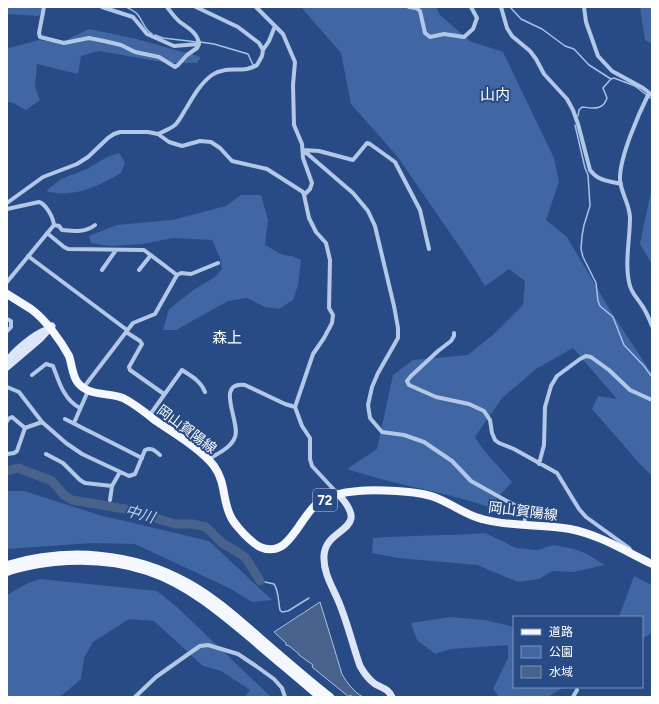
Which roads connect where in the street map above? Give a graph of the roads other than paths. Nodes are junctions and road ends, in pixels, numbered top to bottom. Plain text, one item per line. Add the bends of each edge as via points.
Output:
1 (44, 7) edge
2 (102, 7) edge
3 (167, 7) edge
4 (196, 7) edge
5 (256, 7) edge
6 (409, 7) edge
7 (471, 7) edge
8 (501, 7) edge
9 (584, 7) edge
10 (275, 26) junction
11 (199, 44) junction
12 (263, 50) junction
13 (649, 95) edge
14 (158, 134) junction
15 (303, 150) junction
16 (621, 184) junction
17 (304, 195) junction
18 (7, 203) edge
19 (7, 209) edge
20 (54, 225) junction
21 (95, 226) dead end
22 (47, 233) junction
23 (429, 249) dead end
24 (116, 250) junction
25 (151, 255) junction
26 (28, 256) junction
27 (218, 263) dead end
28 (102, 270) dead end
29 (139, 270) dead end
30 (176, 275) junction
31 (7, 282) edge
32 (7, 290) edge
33 (7, 294) edge
34 (7, 319) edge
35 (652, 326) edge
36 (51, 327) junction
37 (7, 331) edge
38 (127, 331) junction
39 (454, 333) dead end
40 (7, 362) edge
41 (7, 368) edge
42 (32, 376) dead end
43 (7, 387) edge
44 (85, 388) junction
45 (205, 392) dead end
46 (164, 394) junction
47 (652, 400) edge
48 (295, 406) junction
49 (80, 408) junction
50 (149, 416) junction
51 (65, 419) dead end
52 (7, 421) edge
53 (42, 422) junction
54 (74, 423) junction
55 (25, 428) junction
56 (7, 454) edge
57 (46, 454) dead end
58 (160, 455) dead end
59 (142, 458) junction
60 (209, 459) junction
61 (539, 464) junction
62 (120, 472) junction
63 (112, 486) junction
64 (339, 495) junction
65 (110, 500) dead end
66 (524, 525) junction
67 (634, 555) junction
68 (652, 564) edge
69 (7, 565) edge
70 (7, 572) edge
71 (577, 690) dead end
72 (135, 697) edge
73 (285, 697) edge
74 (320, 697) edge
75 (330, 697) edge
76 (392, 697) edge
77 (572, 697) edge

1 - 11 street via 40,37 61,43 89,38 104,41 159,58 175,67
2 - 11 street via 133,17 147,34 174,46
3 - 11 street via 193,31
4 - 12 street via 238,28
5 - 10 street
6 - 7 street via 420,11 425,33 430,37 444,34 466,36 473,29 477,18
8 - 16 street via 512,36 530,51 544,74 567,99 578,124 590,170 594,176 600,180
9 - 13 street via 586,22 598,56 612,70 643,88
10 - 12 street
10 - 15 street via 285,38 295,62 294,125
12 - 14 street via 261,61 253,68 225,70 211,76 194,94 180,120
13 - 16 street via 622,162
14 - 17 street via 169,142 182,146 200,141 211,142 232,161 268,169 298,188
14 - 18 street via 114,134 78,164 43,177
15 - 17 street via 303,158 312,183
15 - 23 street via 319,151 353,160 367,143 390,157 420,210
15 - 66 street via 353,193 368,211 375,226 394,306 398,338 372,387 368,405 370,418 382,432 424,442 452,461 471,481 524,512
16 - 35 street via 630,217 627,260 630,285
17 - 48 street via 309,218 316,232 326,243 330,260 329,308 333,314 332,323 313,354
19 - 20 street via 42,203 54,220
20 - 21 street via 62,230 74,231
20 - 22 street
22 - 24 street via 68,249
22 - 26 street
24 - 25 street via 144,250
24 - 28 street
25 - 29 street
25 - 30 street
26 - 31 street
26 - 38 street
27 - 30 street via 192,274
30 - 38 street via 155,314 133,323
32 - 36 main road via 35,307
33 - 36 main road via 32,310
34 - 37 street via 11,321 12,327
36 - 40 street via 38,333
36 - 41 street
36 - 44 main road via 70,358 78,383
38 - 44 street
38 - 46 street via 142,344 129,367 130,370
39 - 61 street via 451,341 411,376 409,385 436,397 469,404 484,411 490,420 495,440
42 - 49 street via 46,364 53,366 63,391 73,404
43 - 53 street via 19,392
44 - 49 street
44 - 50 main road, 岡山賀陽線 / 72 via 94,393 122,398
45 - 46 street via 199,381 182,370
46 - 50 street
47 - 61 street via 630,390 591,357 580,359 557,376 551,386 545,407 544,445
48 - 60 street via 285,404 245,385 233,386 229,392 236,436 228,447
48 - 64 street via 302,426 310,438 312,466
49 - 54 street
50 - 60 main road, 岡山賀陽線 / 72
51 - 54 street
52 - 55 street via 12,417
53 - 55 street
53 - 62 street via 82,454
54 - 59 street
55 - 56 street via 17,451
57 - 63 street via 63,463 85,483
58 - 59 street via 149,448 145,450
59 - 62 street via 135,474 129,476
60 - 64 main road, 岡山賀陽線 / 72 via 220,477 229,514 235,524 254,544 269,549 282,547 288,542 310,510 319,502
61 - 67 street via 557,473 586,517 629,548
62 - 63 street
63 - 65 street
64 - 66 main road, 岡山賀陽線 / 72 via 364,490 418,493 432,496 481,519
64 - 76 street via 351,510 351,516 348,526 336,534 327,545 323,563 340,604 360,666 369,679 389,691
66 - 67 main road, 岡山賀陽線 / 72 via 583,532
67 - 68 main road, 岡山賀陽線 / 72
69 - 75 main road via 30,558 94,554 153,566 189,584 225,609
70 - 74 main road via 32,565 70,560 116,563 147,571 188,590 216,610
71 - 77 street
72 - 73 street via 156,677 181,659 200,646 208,645 238,654 250,662 274,679 282,688

